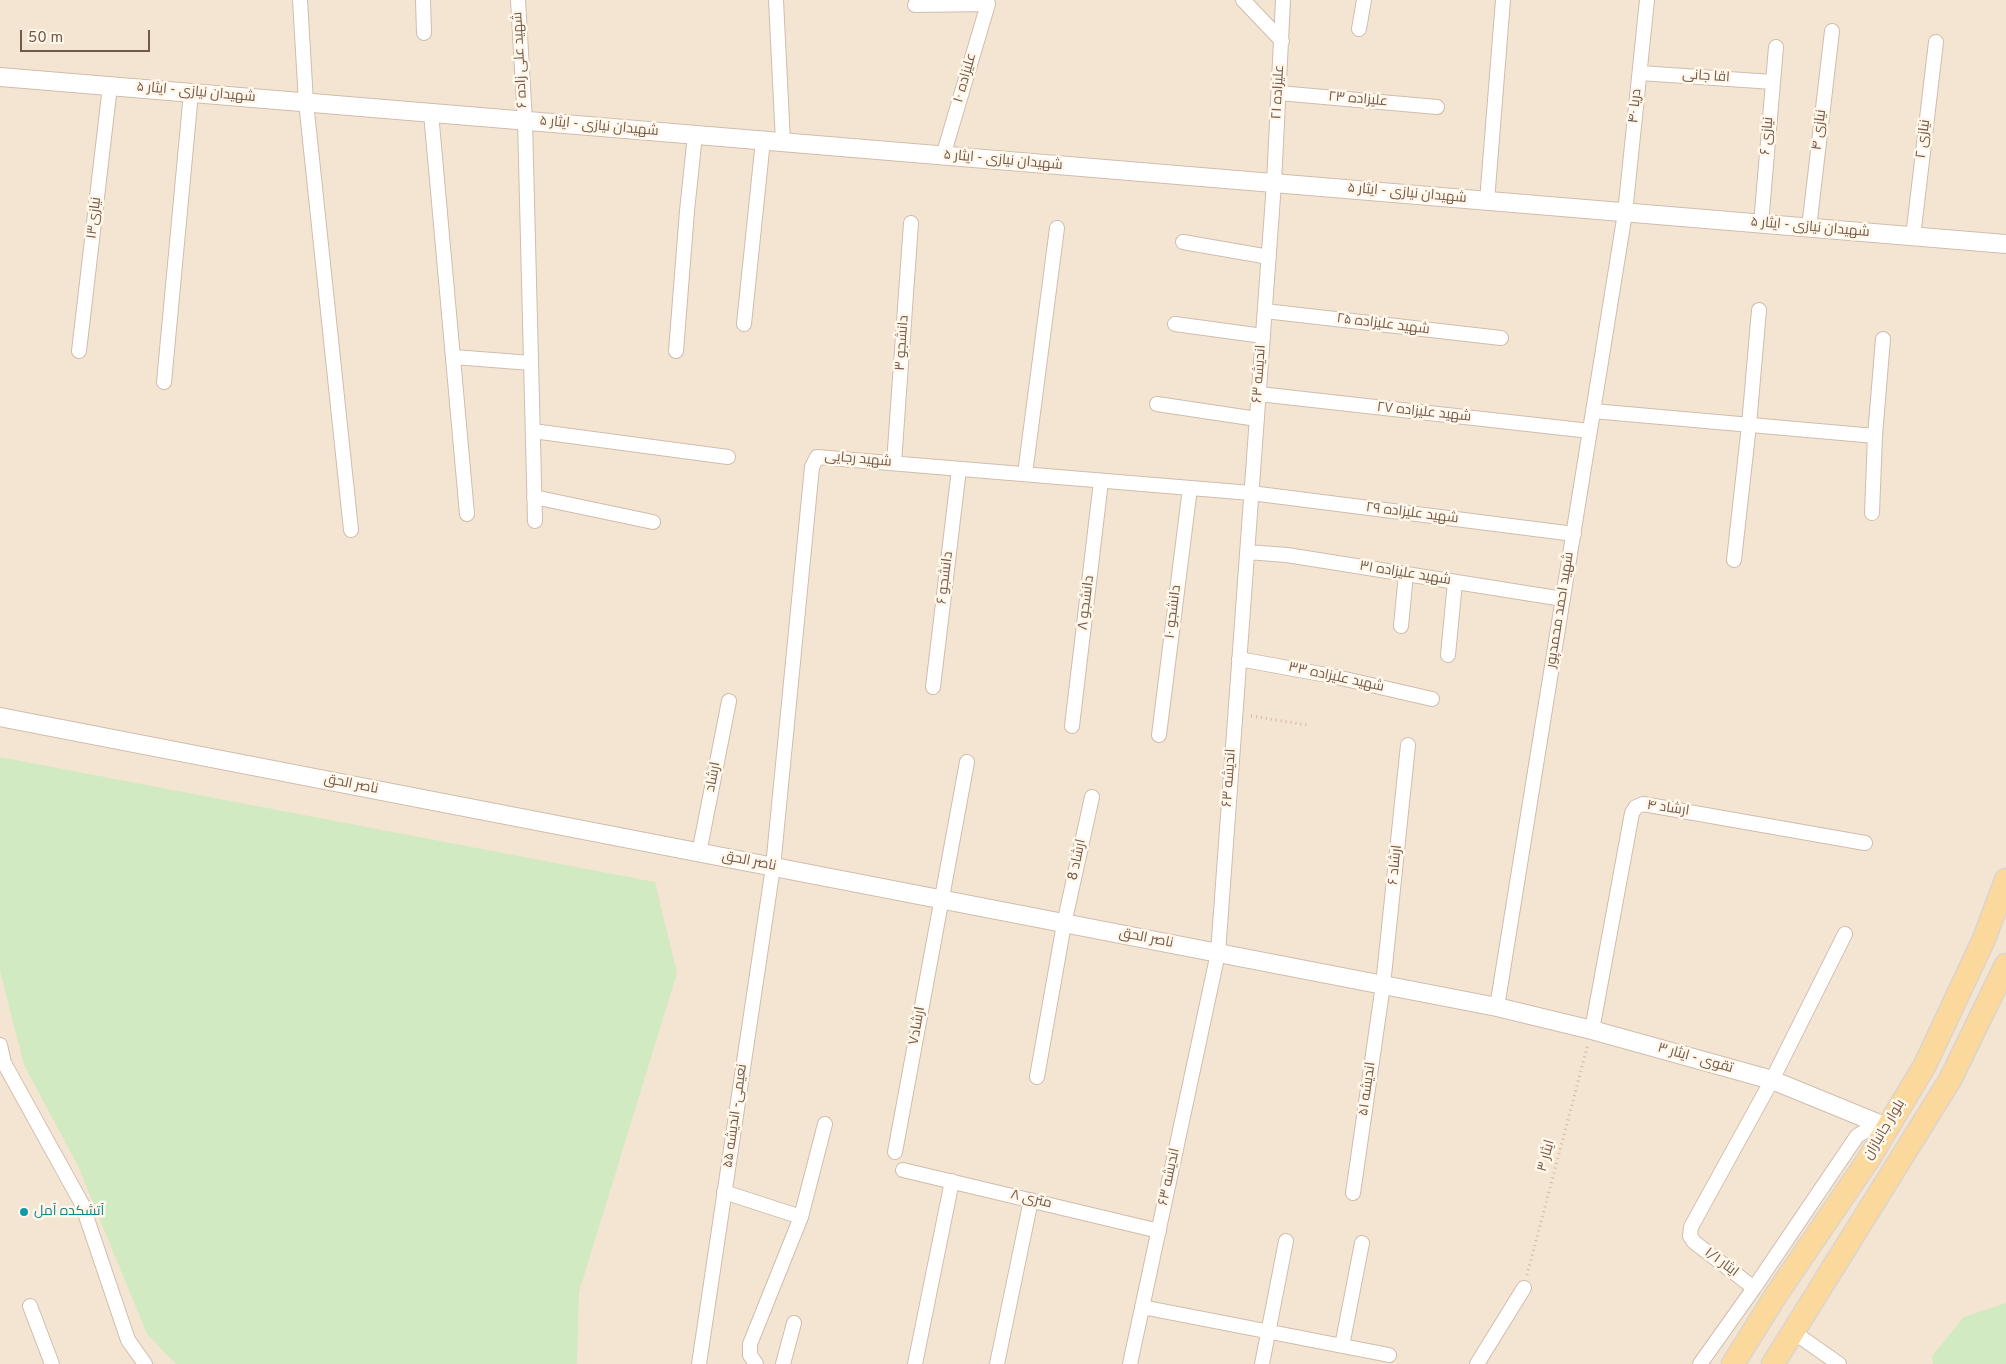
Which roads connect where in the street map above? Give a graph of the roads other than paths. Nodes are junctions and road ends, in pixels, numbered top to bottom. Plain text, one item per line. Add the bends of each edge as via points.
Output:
1 (300, 0) edge
2 (423, 0) edge
3 (518, 0) edge
4 (776, 0) edge
5 (1243, 0) edge
6 (1284, 0) edge
7 (1364, 0) edge
8 (1503, 0) edge
9 (1647, 0) edge
10 (987, 2) edge
11 (915, 5) dead end
12 (1359, 29) dead end
13 (1832, 31) dead end
14 (424, 33) dead end
15 (1282, 41) junction
16 (1936, 42) dead end
17 (1776, 47) dead end
18 (1640, 72) junction
19 (0, 77) edge
20 (1773, 82) junction
21 (110, 86) junction
22 (191, 92) junction
23 (1279, 93) junction
24 (306, 102) junction
25 (1437, 108) dead end
26 (432, 113) junction
27 (525, 121) junction
28 (695, 135) junction
29 (763, 140) junction
30 (783, 142) junction
31 (943, 156) junction
32 (1274, 183) junction
33 (1487, 201) junction
34 (1625, 213) junction
35 (911, 223) dead end
36 (1761, 224) junction
37 (1057, 228) dead end
38 (1809, 228) junction
39 (1913, 237) junction
40 (1183, 242) dead end
41 (2006, 244) edge
42 (1268, 257) junction
43 (1758, 310) dead end
44 (1265, 311) junction
45 (744, 324) dead end
46 (1175, 324) dead end
47 (1263, 336) junction
48 (1501, 338) dead end
49 (1882, 339) dead end
50 (79, 351) dead end
51 (676, 351) dead end
52 (454, 357) junction
53 (531, 363) junction
54 (164, 382) dead end
55 (1258, 394) junction
56 (1157, 404) dead end
57 (1593, 411) junction
58 (1257, 419) junction
59 (1749, 426) junction
60 (533, 431) junction
61 (1590, 431) junction
62 (1875, 436) junction
63 (728, 458) dead end
64 (894, 463) junction
65 (959, 469) junction
66 (1025, 474) junction
67 (1101, 481) junction
68 (1190, 488) junction
69 (1251, 493) junction
70 (534, 497) junction
71 (1872, 513) dead end
72 (467, 514) dead end
73 (535, 521) dead end
74 (653, 522) dead end
75 (351, 530) dead end
76 (1574, 534) junction
77 (1247, 552) junction
78 (1734, 560) dead end
79 (1406, 574) junction
80 (1455, 582) junction
81 (1563, 599) junction
82 (1401, 626) dead end
83 (1448, 655) dead end
84 (1239, 659) junction
85 (932, 687) dead end
86 (1432, 699) dead end
87 (729, 701) dead end
88 (0, 717) edge
89 (1072, 726) dead end
90 (1158, 735) dead end
91 (1408, 745) dead end
92 (967, 762) dead end
93 (1092, 797) dead end
94 (1865, 843) dead end
95 (699, 853) junction
96 (773, 867) junction
97 (2006, 880) edge
98 (941, 900) junction
99 (1064, 924) junction
100 (1845, 934) dead end
101 (1218, 953) junction
102 (2006, 966) edge
103 (1383, 985) junction
104 (2001, 991) edge
105 (1497, 1007) junction
106 (1592, 1030) junction
107 (0, 1045) edge
108 (2, 1063) edge
109 (1037, 1077) dead end
110 (1772, 1080) junction
111 (824, 1124) dead end
112 (1888, 1127) junction
113 (895, 1152) dead end
114 (903, 1170) dead end
115 (952, 1181) junction
116 (724, 1192) junction
117 (1353, 1194) dead end
118 (1031, 1200) junction
119 (801, 1217) junction
120 (1159, 1231) junction
121 (1286, 1242) dead end
122 (1362, 1243) dead end
123 (1524, 1288) road end
124 (1754, 1288) junction
125 (30, 1306) dead end
126 (1142, 1307) junction
127 (794, 1323) dead end
128 (1792, 1331) junction
129 (1269, 1332) junction
130 (1342, 1346) junction
131 (1389, 1355) dead end
132 (52, 1364) edge
133 (145, 1364) edge
134 (699, 1364) edge
135 (756, 1364) edge
136 (783, 1364) edge
137 (915, 1364) edge
138 (997, 1364) edge
139 (1130, 1364) edge
140 (1262, 1364) edge
141 (1477, 1364) edge
142 (1700, 1364) edge
143 (1733, 1364) edge
144 (1772, 1364) edge
145 (1839, 1364) edge

1 - 24 street
2 - 14 street
3 - 27 street, شهید علی زاده ۶
4 - 30 street
5 - 15 street
6 - 15 street, علیزاده ۲۱
7 - 12 street
8 - 33 street
9 - 18 street, دریا ۴۰
10 - 11 street
10 - 31 street, علیزاده ۱۰
13 - 38 street, نیازی ۴
15 - 23 street, علیزاده ۲۱
16 - 39 street, نیازی ۲
17 - 20 street, نیازی ۶
18 - 20 street, اقا جانی
18 - 34 street, دریا ۴۰
19 - 21 street, شهیدان نیازی - ایثار ۵
20 - 36 street, نیازی ۶
21 - 22 street, شهیدان نیازی - ایثار ۵
21 - 50 street, نیازی۱۳
22 - 24 street, شهیدان نیازی - ایثار ۵
22 - 54 street
23 - 25 street, علیزاده ۲۳
23 - 32 street, علیزاده ۲۱
24 - 26 street, شهیدان نیازی - ایثار ۵
24 - 75 street
26 - 27 street, شهیدان نیازی - ایثار ۵
26 - 52 street
27 - 28 street, شهیدان نیازی - ایثار ۵
27 - 53 street, شهید علی زاده ۶
28 - 29 street, شهیدان نیازی - ایثار ۵
28 - 51 street
29 - 30 street, شهیدان نیازی - ایثار ۵
29 - 45 street
30 - 31 street, شهیدان نیازی - ایثار ۵
31 - 32 street, شهیدان نیازی - ایثار ۵
32 - 33 street, شهیدان نیازی - ایثار ۵
32 - 42 street, اندیشه ۶۳
33 - 34 street, شهیدان نیازی - ایثار ۵
34 - 36 street, شهیدان نیازی - ایثار ۵
34 - 57 street, شهید احمد محمدپور
35 - 64 street, دانشجو ۳
36 - 38 street, شهیدان نیازی - ایثار ۵
37 - 66 street
38 - 39 street, شهیدان نیازی - ایثار ۵
39 - 41 street, شهیدان نیازی - ایثار ۵
40 - 42 street
42 - 44 street, اندیشه ۶۳
43 - 59 street
44 - 47 street, اندیشه ۶۳
44 - 48 street, شهید علیزاده ۲۵
46 - 47 street
47 - 55 street, اندیشه ۶۳
49 - 62 street
52 - 53 street
52 - 72 street
53 - 60 street, شهید علی زاده ۶
55 - 58 street, اندیشه ۶۳
55 - 61 street, شهید علیزاده ۲۷
56 - 58 street
57 - 59 street
57 - 61 street, شهید احمد محمدپور
58 - 69 street, اندیشه ۶۳
59 - 62 street
59 - 78 street
60 - 63 street
60 - 70 street, شهید علی زاده ۶
61 - 76 street, شهید احمد محمدپور
62 - 71 street
64 - 65 street, شهید رجایی
64 - 96 street, شهید رجایی via 817,457 812,468
65 - 66 street, شهید رجایی
65 - 85 street, دانشجو ۶
66 - 67 street, شهید رجایی
67 - 68 street, شهید رجایی
67 - 89 street, دانشجو ۸
68 - 69 street, شهید رجایی
68 - 90 street, دانشجو ۱۰
69 - 76 street, شهید علیزاده ۲۹
69 - 77 street, اندیشه ۶۳
70 - 73 street, شهید علی زاده ۶
70 - 74 street
76 - 81 street, شهید احمد محمدپور
77 - 79 street, شهید علیزاده ۳۱ via 1287,555
77 - 84 street, اندیشه ۶۳
79 - 80 street, شهید علیزاده ۳۱
79 - 82 street
80 - 81 street, شهید علیزاده ۳۱
80 - 83 street
81 - 105 street, شهید احمد محمدپور
84 - 86 street, شهید علیزاده ۳۳
84 - 101 street, اندیشه ۶۳
87 - 95 street, ارشاد
88 - 95 street, ناصر الحق
91 - 103 street, ارشاد ۶
92 - 98 street, ارشاد۷
93 - 99 street, ارشاد 8
94 - 106 street, ارشاد ۴ via 1643,804 1636,806 1632,813
95 - 96 street, ناصر الحق
96 - 98 street, ناصر الحق
96 - 116 street, نعیمی- اندیشه ۵۵
97 - 112 main road, بلوار جانبازان via 1984,939 1925,1065
98 - 99 street, ناصر الحق
98 - 113 street, ارشاد۷
99 - 101 street, ناصر الحق
99 - 109 street, ارشاد 8
100 - 110 street
101 - 103 street, ناصر الحق
101 - 120 street, اندیشه ۶۳
102 - 104 main road, بلوار جانبازان
103 - 105 street, ناصر الحق
103 - 117 street, اندیشه ۵۱
104 - 128 main road, بلوار جانبازان via 1950,1080
105 - 106 street, تقوی - ایثار ۳
106 - 110 street, تقوی - ایثار ۳
107 - 108 street
108 - 133 street via 82,1204 128,1340
110 - 112 street, تقوی - ایثار ۳
110 - 124 street, ایثار ۱/۱ via 1691,1227 1690,1236
111 - 119 street
112 - 124 street via 1857,1136
112 - 143 main road, بلوار جانبازان
114 - 115 street, ۸ متری
115 - 118 street, ۸ متری
115 - 137 street
116 - 119 street
116 - 134 street, نعیمی- اندیشه ۵۵
118 - 120 street, ۸ متری
118 - 138 street
119 - 135 street via 750,1344 750,1355
120 - 126 street, اندیشه ۶۳
121 - 129 street
122 - 130 street
123 - 141 street
124 - 142 street
125 - 132 street
126 - 129 street
126 - 139 street, اندیشه ۶۳
127 - 136 street
128 - 144 main road, بلوار جانبازان
128 - 145 street
129 - 130 street
129 - 140 street
130 - 131 street

